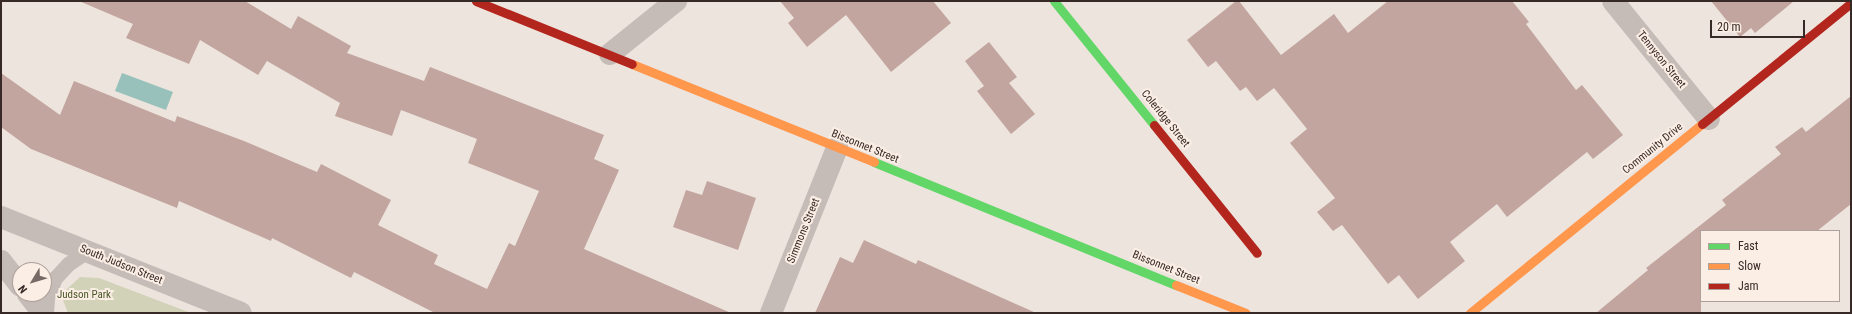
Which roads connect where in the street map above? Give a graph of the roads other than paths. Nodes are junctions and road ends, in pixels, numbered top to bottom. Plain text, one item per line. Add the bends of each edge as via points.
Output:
1 (476, 1) edge
2 (676, 1) edge
3 (1054, 1) edge
4 (1613, 1) edge
5 (1851, 4) edge
6 (610, 54) junction
7 (1709, 119) junction
8 (837, 148) junction
9 (1, 217) edge
10 (87, 251) junction
11 (1257, 253) dead end
12 (1, 261) edge
13 (12, 274) edge
14 (34, 302) edge
15 (43, 313) edge
16 (46, 313) edge
17 (241, 313) edge
18 (771, 313) edge
19 (1246, 313) edge
20 (1470, 313) edge

1 - 6 main road, Bissonnet Street
2 - 6 street
3 - 11 main road, Coleridge Street
4 - 7 street, Tennyson Street
5 - 7 main road, Community Drive
6 - 8 main road, Bissonnet Street
7 - 20 main road, Community Drive
8 - 18 street, Simmons Street
8 - 19 main road, Bissonnet Street
9 - 10 street, South Judson Street
10 - 16 lane via 68,264 55,278 47,297
10 - 17 street, South Judson Street
12 - 13 street
14 - 15 street

